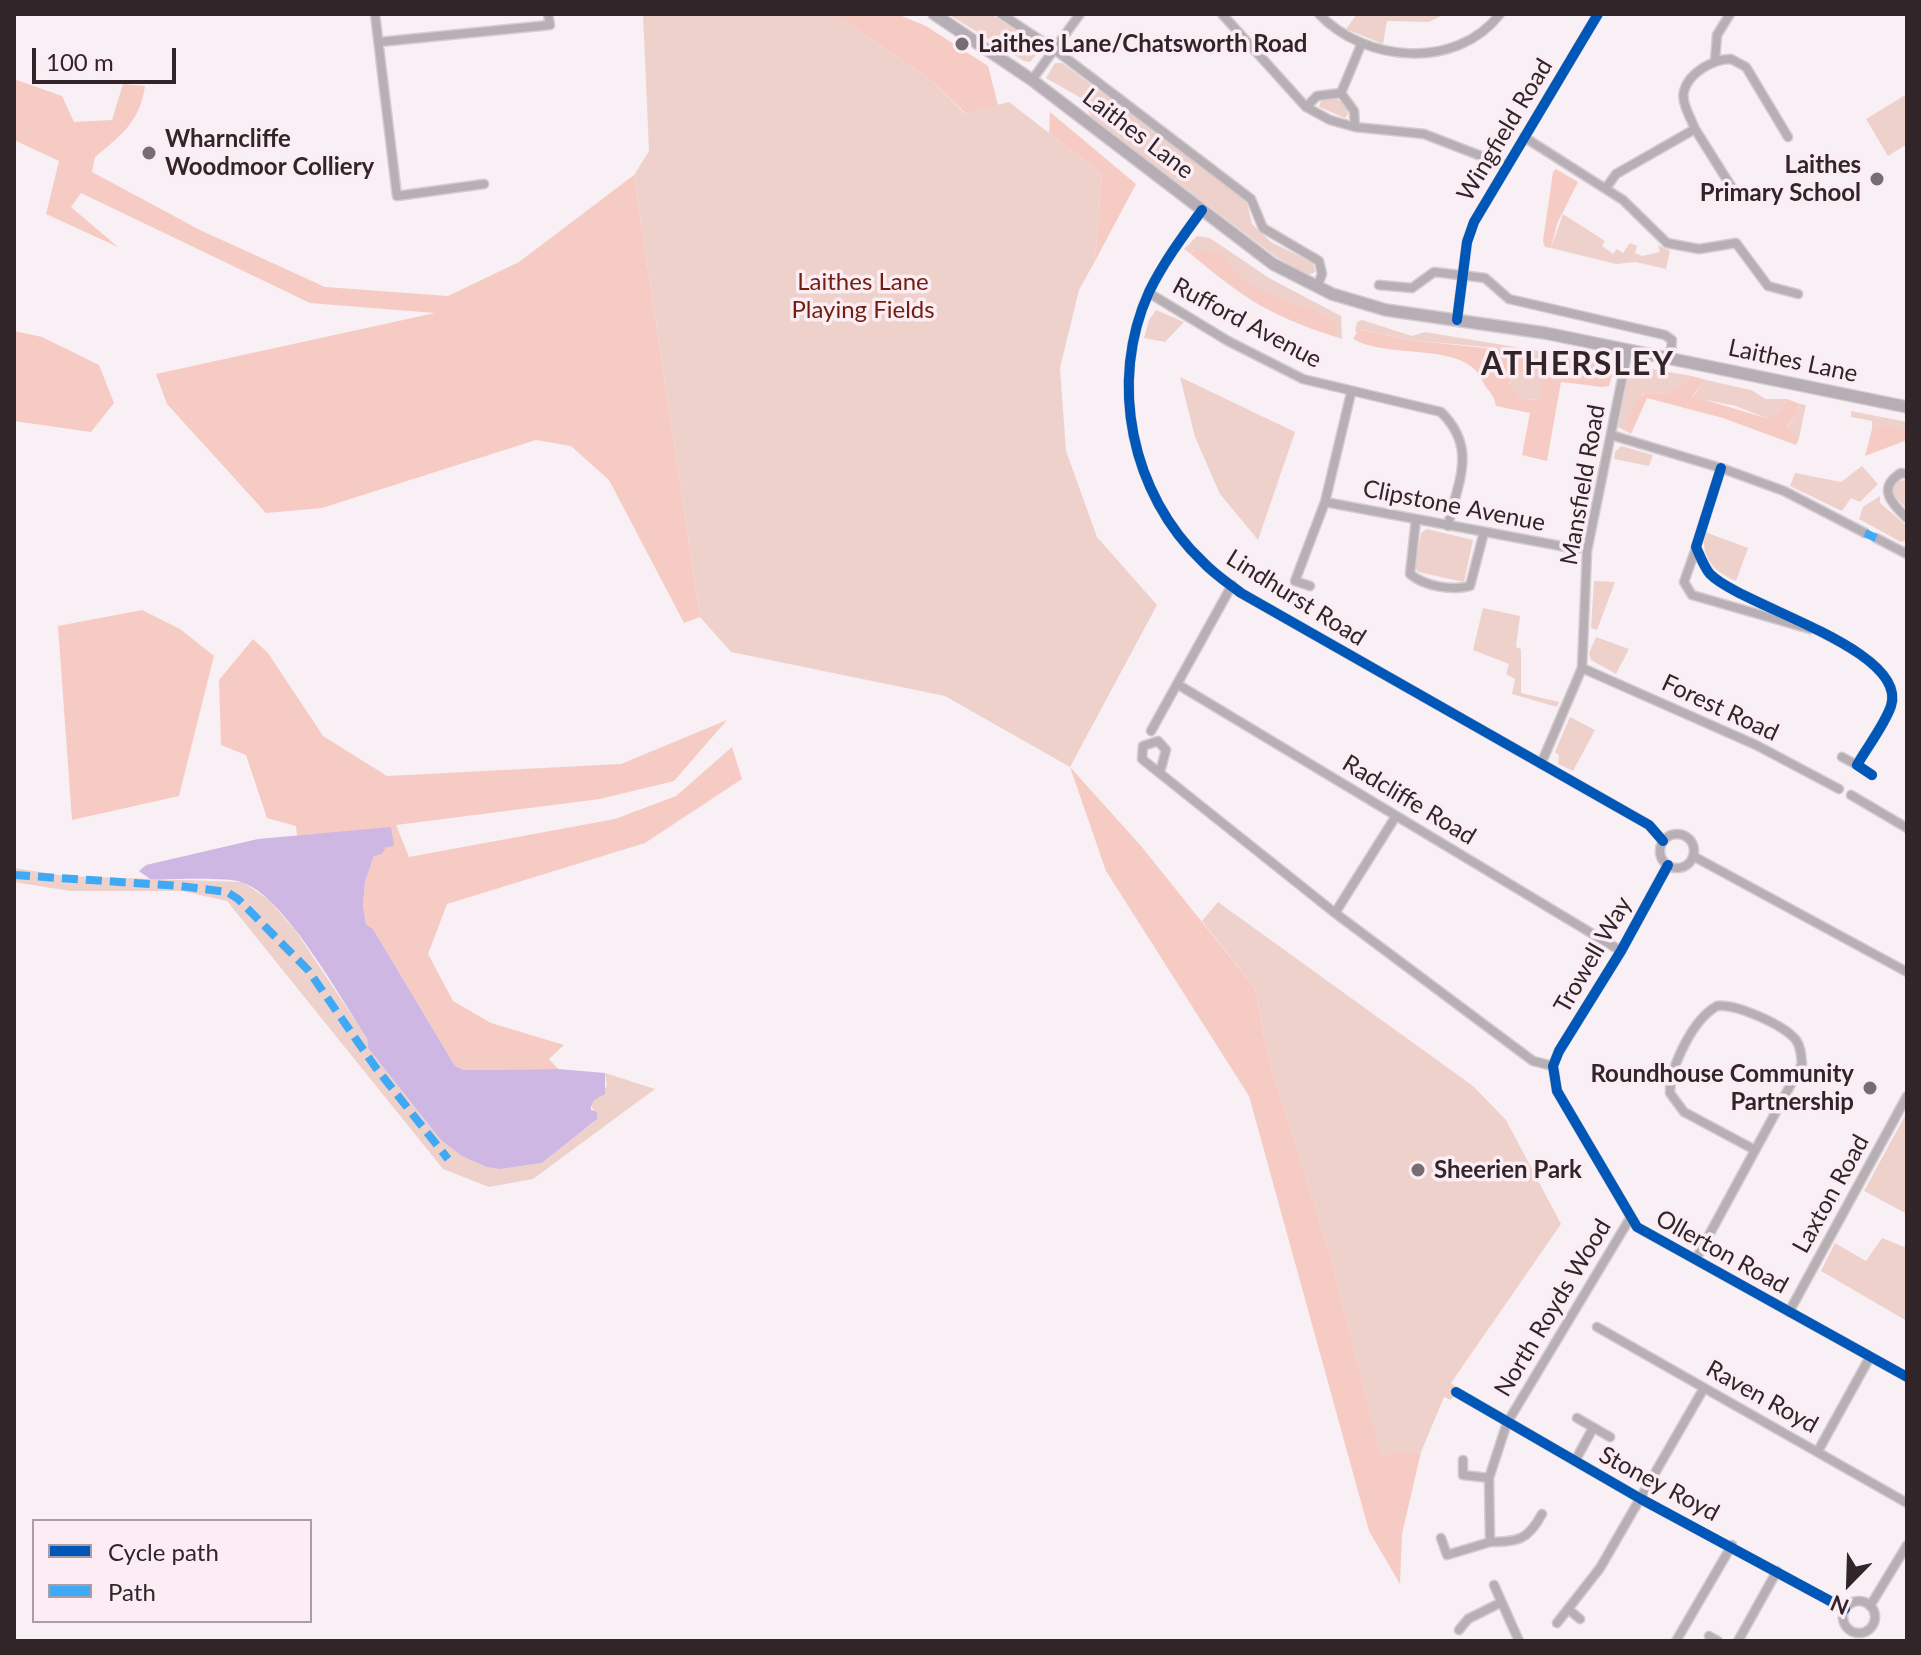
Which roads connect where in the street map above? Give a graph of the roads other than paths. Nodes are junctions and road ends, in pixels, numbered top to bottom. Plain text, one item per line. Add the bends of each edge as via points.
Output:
1 (375, 14) edge
2 (548, 14) edge
3 (934, 14) edge
4 (1001, 14) edge
5 (1080, 14) edge
6 (1222, 14) edge
7 (1319, 14) edge
8 (1500, 14) edge
9 (1730, 14) edge
10 (1594, 16) edge
11 (379, 42) junction
12 (1361, 45) junction
13 (1054, 49) junction
14 (1715, 61) junction
15 (1032, 80) junction
16 (1341, 93) junction
17 (1306, 107) junction
18 (1355, 127) junction
19 (1695, 129) junction
20 (1524, 137) junction
21 (1788, 137) dead end
22 (1507, 166) junction
23 (484, 184) dead end
24 (1606, 188) junction
25 (1734, 191) dead end
26 (1202, 210) junction
27 (1463, 274) junction
28 (1379, 285) dead end
29 (1317, 287) junction
30 (1149, 293) junction
31 (1798, 294) dead end
32 (1457, 320) junction
33 (1628, 350) junction
34 (1670, 359) junction
35 (1351, 393) junction
36 (1907, 407) edge
37 (1611, 435) junction
38 (1721, 468) junction
39 (1907, 474) edge
40 (1325, 502) junction
41 (1907, 518) edge
42 (1416, 519) junction
43 (1448, 526) junction
44 (1484, 532) junction
45 (1865, 533) dead end
46 (1876, 538) dead end
47 (1696, 547) junction
48 (1577, 549) dead end
49 (1907, 554) edge
50 (1232, 585) junction
51 (1310, 586) dead end
52 (1818, 631) junction
53 (1582, 668) junction
54 (1177, 684) junction
55 (1151, 731) dead end
56 (1842, 757) dead end
57 (1541, 764) junction
58 (1857, 765) junction
59 (1160, 772) dead end
60 (1872, 775) dead end
61 (1839, 789) dead end
62 (1851, 795) dead end
63 (1396, 816) junction
64 (1907, 828) edge
65 (1663, 841) junction
66 (1693, 856) junction
67 (1668, 865) junction
68 (1335, 913) junction
69 (1621, 951) junction
70 (1907, 972) edge
71 (1553, 1066) junction
72 (1907, 1096) edge
73 (1755, 1150) junction
74 (1629, 1220) junction
75 (1696, 1259) junction
76 (1789, 1312) junction
77 (1597, 1327) dead end
78 (1870, 1357) junction
79 (1907, 1377) edge
80 (1704, 1388) junction
81 (1456, 1392) dead end
82 (1577, 1418) dead end
83 (1507, 1423) junction
84 (1593, 1428) junction
85 (1610, 1437) dead end
86 (1818, 1451) junction
87 (1463, 1460) dead end
88 (1575, 1461) junction
89 (1489, 1478) junction
90 (1641, 1499) junction
91 (1907, 1503) edge
92 (1542, 1514) dead end
93 (1441, 1538) dead end
94 (1490, 1542) junction
95 (1732, 1545) junction
96 (1907, 1545) edge
97 (1777, 1571) junction
98 (1494, 1585) dead end
99 (1500, 1603) junction
100 (1870, 1606) junction
101 (1568, 1609) junction
102 (1845, 1609) junction
103 (1580, 1619) dead end
104 (1557, 1623) dead end
105 (1459, 1630) dead end
106 (1854, 1637) edge
107 (1519, 1641) edge
108 (1676, 1641) edge
109 (1738, 1641) edge

1 - 11 street
2 - 11 street via 550,25
3 - 15 main road, Laithes Lane
4 - 13 street, Laithes Lane
5 - 13 street
6 - 17 street
7 - 12 street
8 - 12 street via 1469,38 1443,49 1412,54
9 - 14 street via 1717,35
10 - 20 street, Wingfield Road
11 - 23 street via 397,196
12 - 16 street
13 - 15 street
13 - 29 street, Laithes Lane via 1251,199 1263,228 1319,261
14 - 19 street via 1684,90
14 - 21 street via 1731,59 1746,67
15 - 26 main road, Laithes Lane
16 - 17 street via 1317,96
16 - 18 street via 1354,111
17 - 18 street
18 - 22 street via 1424,134
19 - 24 street via 1616,174
19 - 25 street
20 - 22 street, Wingfield Road
20 - 24 street
22 - 27 street, Wingfield Road via 1474,222
24 - 31 street via 1667,243 1699,249 1736,243 1768,286
26 - 29 main road, Laithes Lane via 1273,264
26 - 30 street, Lindhurst Road
27 - 28 street via 1434,272 1412,288
27 - 32 street, Wingfield Road
27 - 34 street via 1491,280 1509,299 1665,335 1672,340
29 - 32 main road, Laithes Lane via 1367,306
30 - 35 street, Rufford Avenue via 1270,363
30 - 50 street, Lindhurst Road via 1133,337 1129,368 1133,441 1150,489 1172,525 1201,561
32 - 33 main road, Laithes Lane
33 - 34 main road, Laithes Lane
33 - 37 street, Mansfield Road
34 - 36 main road, Laithes Lane
35 - 40 street
35 - 43 street, Rufford Avenue via 1441,412 1457,429 1464,446
37 - 38 street
37 - 53 street, Mansfield Road via 1587,551
38 - 45 street via 1784,491
38 - 47 street
39 - 41 street via 1892,479 1886,489 1889,501
40 - 42 street, Clipstone Avenue
40 - 51 street via 1295,581
42 - 43 street, Clipstone Avenue
42 - 44 street via 1410,574 1418,581 1458,589 1474,579
43 - 44 street, Clipstone Avenue
44 - 48 street, Clipstone Avenue
46 - 49 street
47 - 52 street via 1710,574
47 - 52 street via 1684,582 1692,595
50 - 54 street
50 - 57 street, Lindhurst Road
52 - 58 street via 1877,666 1891,684 1892,705
53 - 57 street, Mansfield Road
53 - 61 street, Forest Road via 1756,745
54 - 55 street
54 - 63 street, Radcliffe Road
56 - 58 street
57 - 65 street, Lindhurst Road via 1649,825
58 - 60 street
59 - 68 street
62 - 64 street
63 - 68 street
63 - 69 street, Radcliffe Road
65 - 66 street, Lindhurst Road via 1673,834 1685,836 1693,845
65 - 67 street via 1660,853
66 - 67 street via 1683,867
66 - 70 street, Lindhurst Road
67 - 69 street, Trowell Way
68 - 71 street via 1533,1061
69 - 71 street, Trowell Way
71 - 74 street, Ollerton Road via 1557,1091
72 - 76 street, Laxton Road
73 - 73 street via 1796,1075 1801,1053 1790,1033 1738,1007 1717,1006 1701,1019 1674,1071 1670,1093 1684,1112
73 - 75 street
74 - 75 street, Ollerton Road
74 - 83 street, North Royds Wood
75 - 76 street, Ollerton Road
76 - 78 street, Ollerton Road
77 - 80 street, Raven Royd
78 - 79 street, Ollerton Road
78 - 86 street
80 - 86 street, Raven Royd
80 - 90 street
81 - 83 street, Stoney Royd
82 - 84 street
83 - 88 street, Stoney Royd
83 - 89 street, North Royds Wood
84 - 85 street
84 - 88 street
86 - 91 street, Raven Royd
87 - 89 street via 1463,1475
88 - 90 street, Stoney Royd
89 - 94 street, North Royds Wood
90 - 95 street, Stoney Royd
90 - 101 street
92 - 94 street via 1531,1534 1520,1541
93 - 94 street via 1447,1555
95 - 97 street, Stoney Royd
95 - 108 street
96 - 100 street
97 - 102 street, Stoney Royd
97 - 109 street
98 - 99 street
99 - 105 street via 1468,1619
99 - 107 street
100 - 102 street via 1856,1601
100 - 106 street via 1873,1626
101 - 103 street
101 - 104 street
102 - 106 street via 1843,1621

